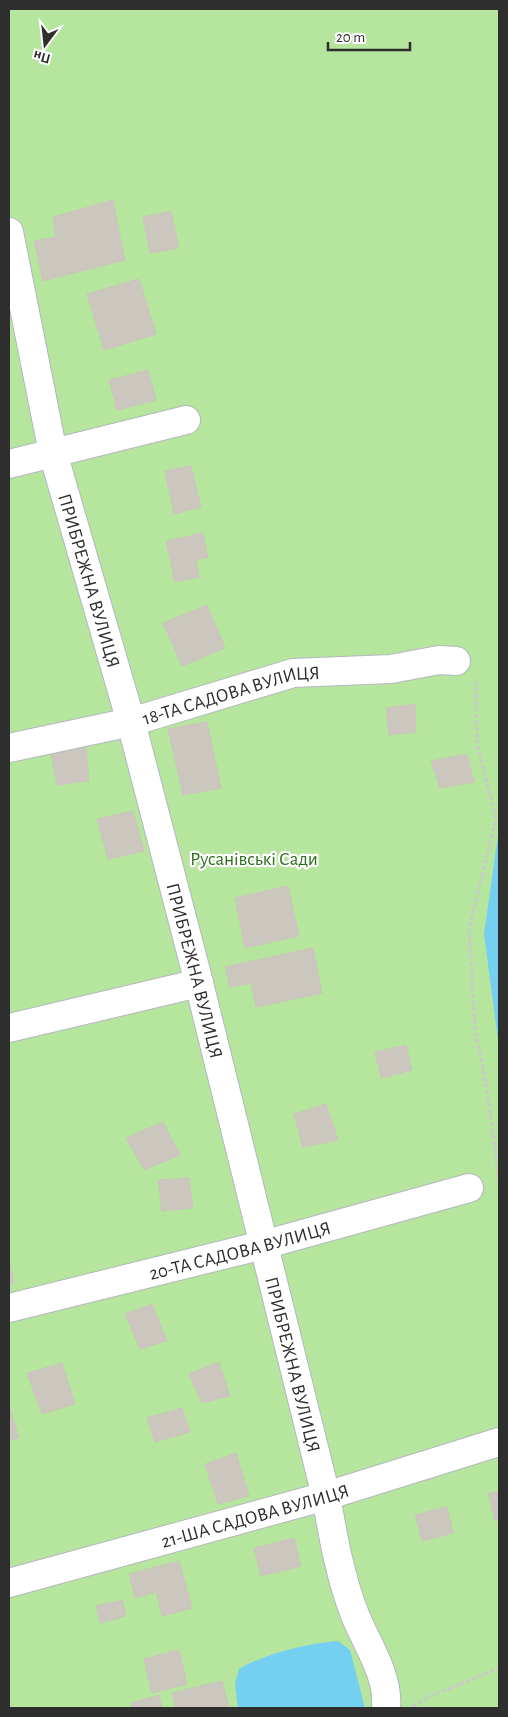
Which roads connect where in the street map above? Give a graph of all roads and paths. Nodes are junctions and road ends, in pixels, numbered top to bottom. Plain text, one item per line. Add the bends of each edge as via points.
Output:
1 (9, 232) edge
2 (186, 420) dead end
3 (53, 453) junction
4 (9, 464) edge
5 (456, 661) joint
6 (131, 722) junction
7 (9, 748) edge
8 (199, 983) junction
9 (9, 1028) edge
10 (498, 1182) dead end
11 (469, 1188) dead end
12 (263, 1245) junction
13 (9, 1308) edge
14 (499, 1442) edge
15 (326, 1496) junction
16 (9, 1583) edge
17 (499, 1668) edge
18 (386, 1708) edge
19 (408, 1708) edge

1 - 3 street, ПРИБРЕЖНА ВУЛИЦЯ
2 - 3 street
3 - 4 street
3 - 6 street, ПРИБРЕЖНА ВУЛИЦЯ
5 - 6 street, 18-ТА САДОВА ВУЛИЦЯ via 439,660 391,669 294,672
5 - 10 path via 476,670 478,743 496,818 469,929 474,1030 487,1090
6 - 7 street, 18-ТА САДОВА ВУЛИЦЯ
6 - 8 street, ПРИБРЕЖНА ВУЛИЦЯ
8 - 9 street
8 - 12 street, ПРИБРЕЖНА ВУЛИЦЯ
11 - 12 street, 20-ТА САДОВА ВУЛИЦЯ
12 - 13 street, 20-ТА САДОВА ВУЛИЦЯ
12 - 15 street, ПРИБРЕЖНА ВУЛИЦЯ
14 - 15 street, 21-ША САДОВА ВУЛИЦЯ
15 - 16 street, 21-ША САДОВА ВУЛИЦЯ
15 - 18 street, ПРИБРЕЖНА ВУЛИЦЯ via 336,1550 355,1615 374,1654 387,1697
17 - 19 path

